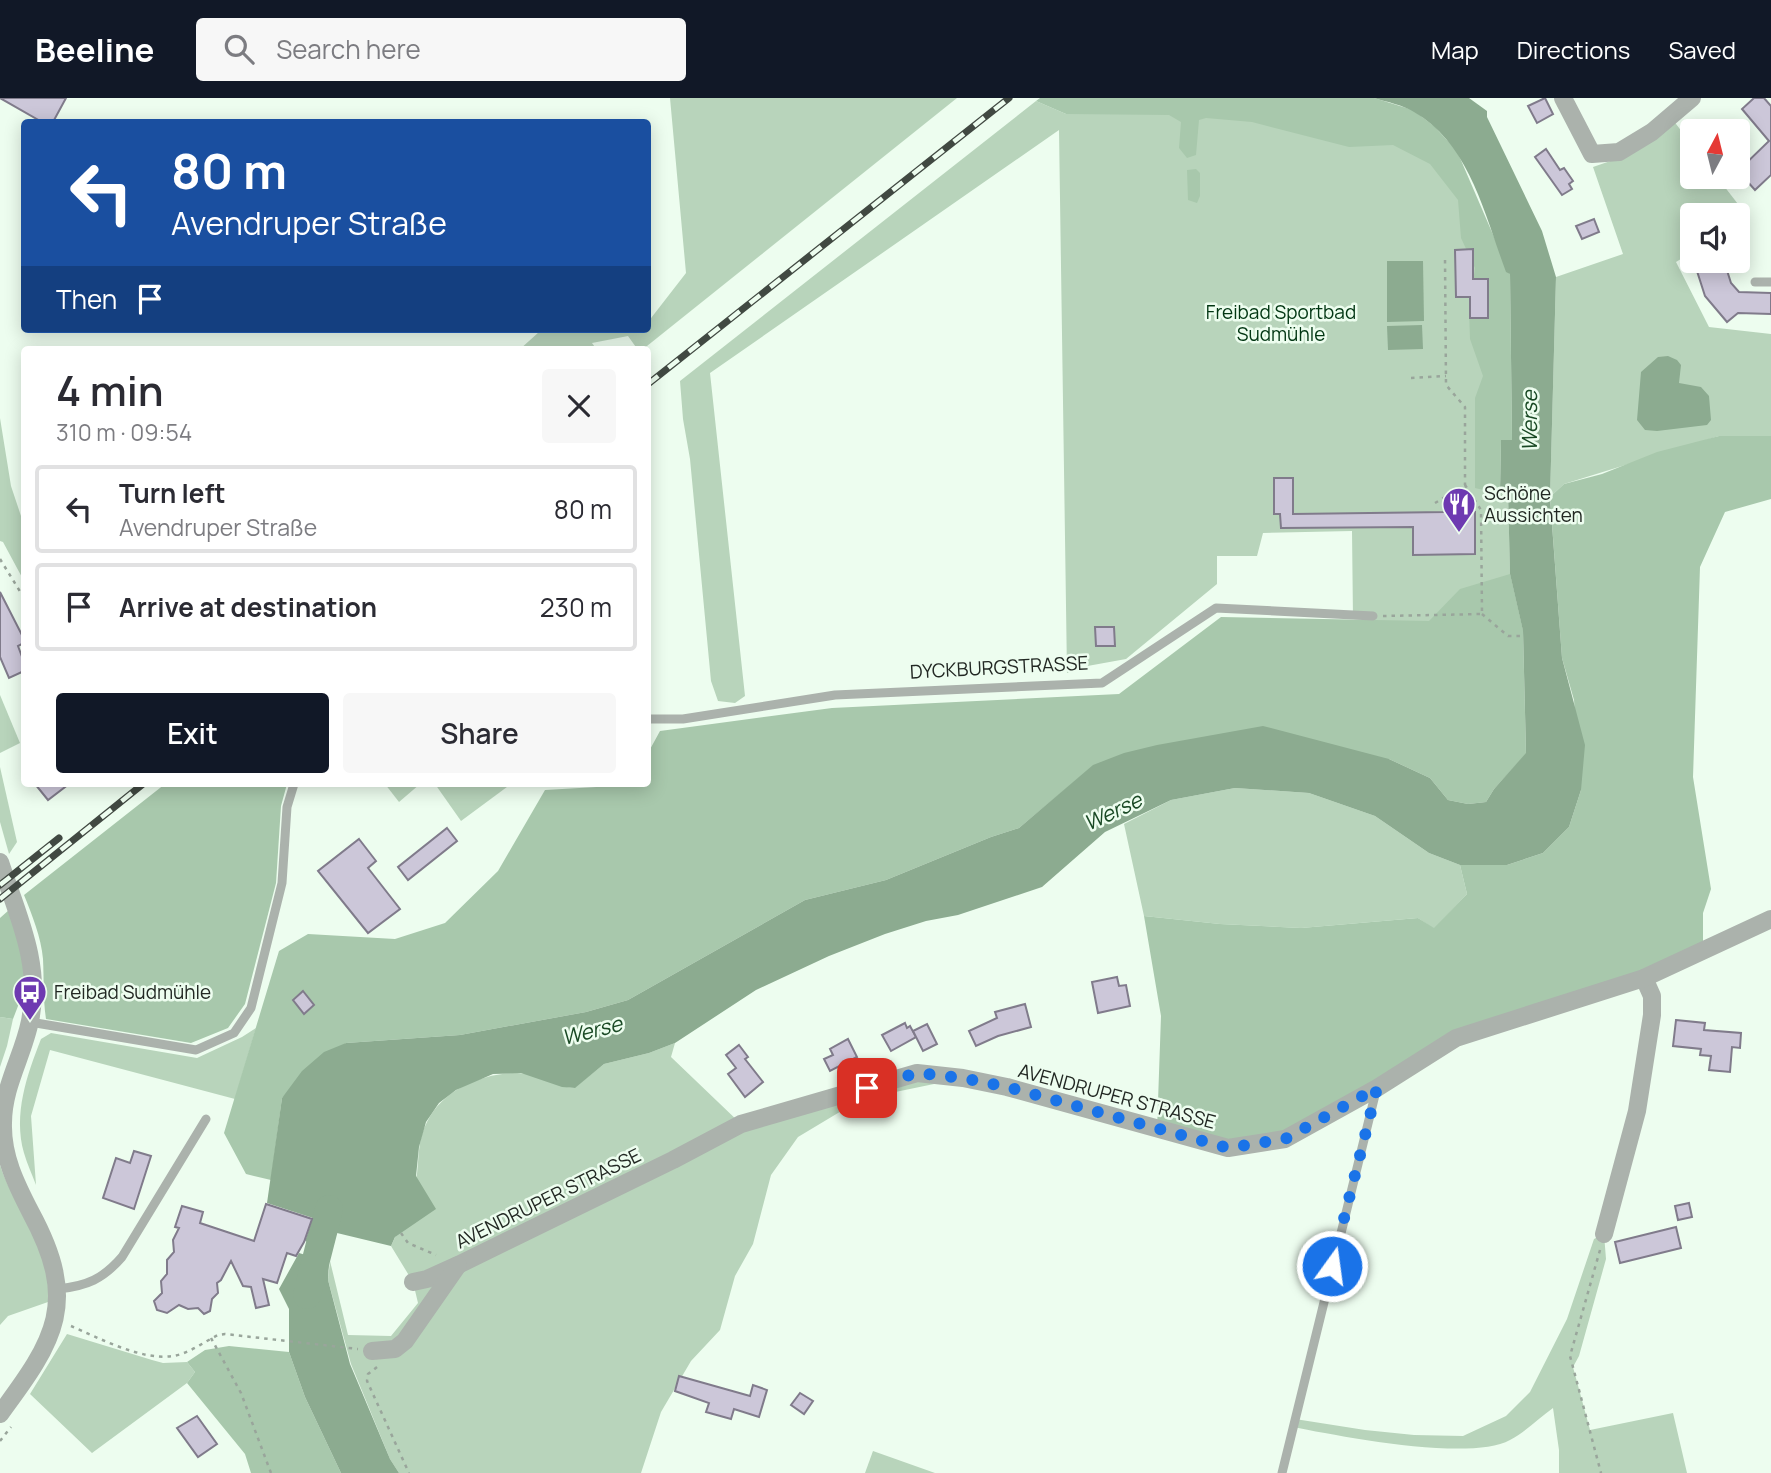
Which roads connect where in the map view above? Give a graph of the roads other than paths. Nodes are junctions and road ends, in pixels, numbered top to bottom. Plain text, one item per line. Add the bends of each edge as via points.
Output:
1 (1563, 98) edge
2 (1692, 98) edge
3 (1755, 282) dead end
4 (1771, 282) edge
5 (1373, 616) road end
6 (651, 719) edge
7 (292, 787) edge
8 (0, 862) edge
9 (1771, 919) edge
10 (1644, 978) junction
11 (30, 1022) junction
12 (1377, 1088) junction
13 (206, 1119) dead end
14 (1604, 1234) road end
15 (458, 1265) junction
16 (413, 1282) dead end
17 (58, 1289) junction
18 (372, 1351) road end
19 (0, 1414) edge
20 (1282, 1473) edge

1 - 2 street via 1592,154 1619,152 1652,132
3 - 4 lane
5 - 6 lane, DYCKBURGSTRASSE via 1216,608 1102,683 835,695 683,719
7 - 11 lane via 282,883 251,1008 234,1033 196,1050
8 - 11 street via 31,956
9 - 10 street, AVENDRUPER STRASSE
10 - 12 street, AVENDRUPER STRASSE via 1456,1038
10 - 14 street via 1652,996 1650,1029 1637,1111
11 - 17 street via 4,1104 4,1145 15,1182 46,1240
12 - 15 street, AVENDRUPER STRASSE via 1285,1139 1228,1148 1007,1087 917,1073 741,1124
12 - 20 lane
13 - 17 lane via 122,1257 108,1273 80,1286
15 - 16 street
15 - 18 street, AVENDRUPER STRASSE via 405,1341 395,1349
17 - 19 street via 48,1343

